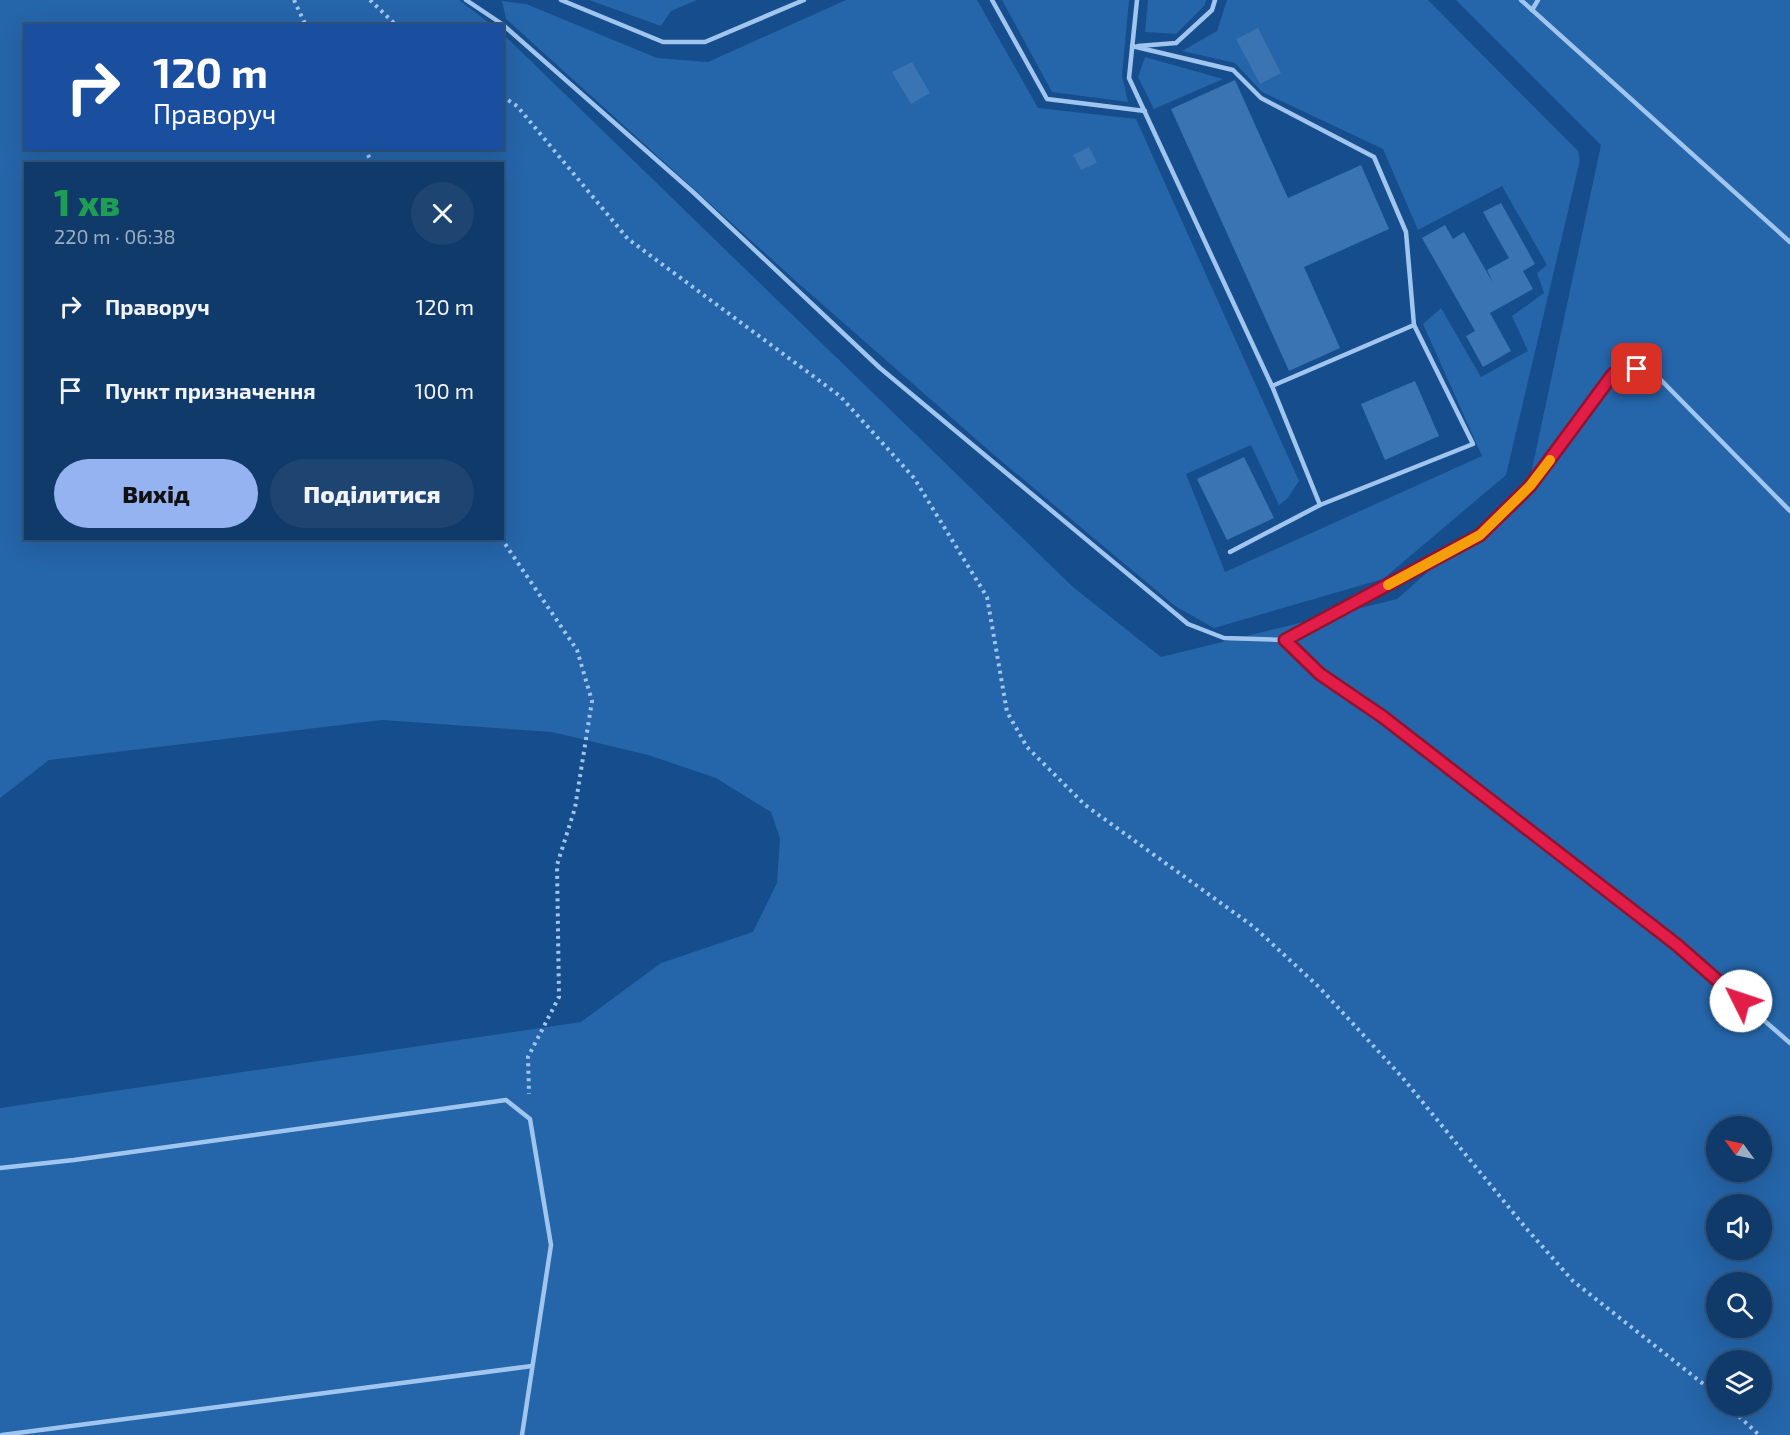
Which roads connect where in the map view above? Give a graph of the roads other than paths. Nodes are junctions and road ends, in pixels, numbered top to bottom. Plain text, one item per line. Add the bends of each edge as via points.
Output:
1 (466, 0) edge
2 (561, 0) edge
3 (804, 0) edge
4 (992, 0) edge
5 (1137, 0) edge
6 (1215, 0) edge
7 (1521, 0) edge
8 (1538, 0) edge
9 (1532, 10) junction
10 (502, 24) edge
11 (504, 26) edge
12 (1132, 46) junction
13 (1145, 111) junction
14 (1790, 242) edge
15 (1414, 325) junction
16 (1272, 386) junction
17 (1320, 505) junction
18 (1790, 511) edge
19 (1230, 552) dead end
20 (1285, 640) junction
21 (1790, 1043) edge
22 (0, 1168) edge
23 (532, 1366) junction
24 (2, 1435) edge
25 (522, 1435) edge

1 - 10 lane
2 - 3 lane via 663,42 705,42
4 - 13 lane via 1047,99
5 - 12 lane
6 - 12 lane via 1212,10 1176,43
7 - 9 lane
8 - 9 lane
9 - 14 lane
11 - 20 lane via 693,192 880,368 1188,624 1224,638
12 - 13 lane via 1129,78
12 - 15 lane via 1233,70 1261,98 1374,157 1406,232
13 - 16 lane
15 - 16 lane
15 - 17 lane via 1473,444
16 - 17 lane
17 - 19 lane
18 - 20 lane via 1659,378 1637,369 1613,374 1530,486 1480,535
20 - 21 lane via 1320,674 1383,717 1677,945
22 - 23 lane via 506,1100 530,1119 551,1245
23 - 24 lane
23 - 25 lane

